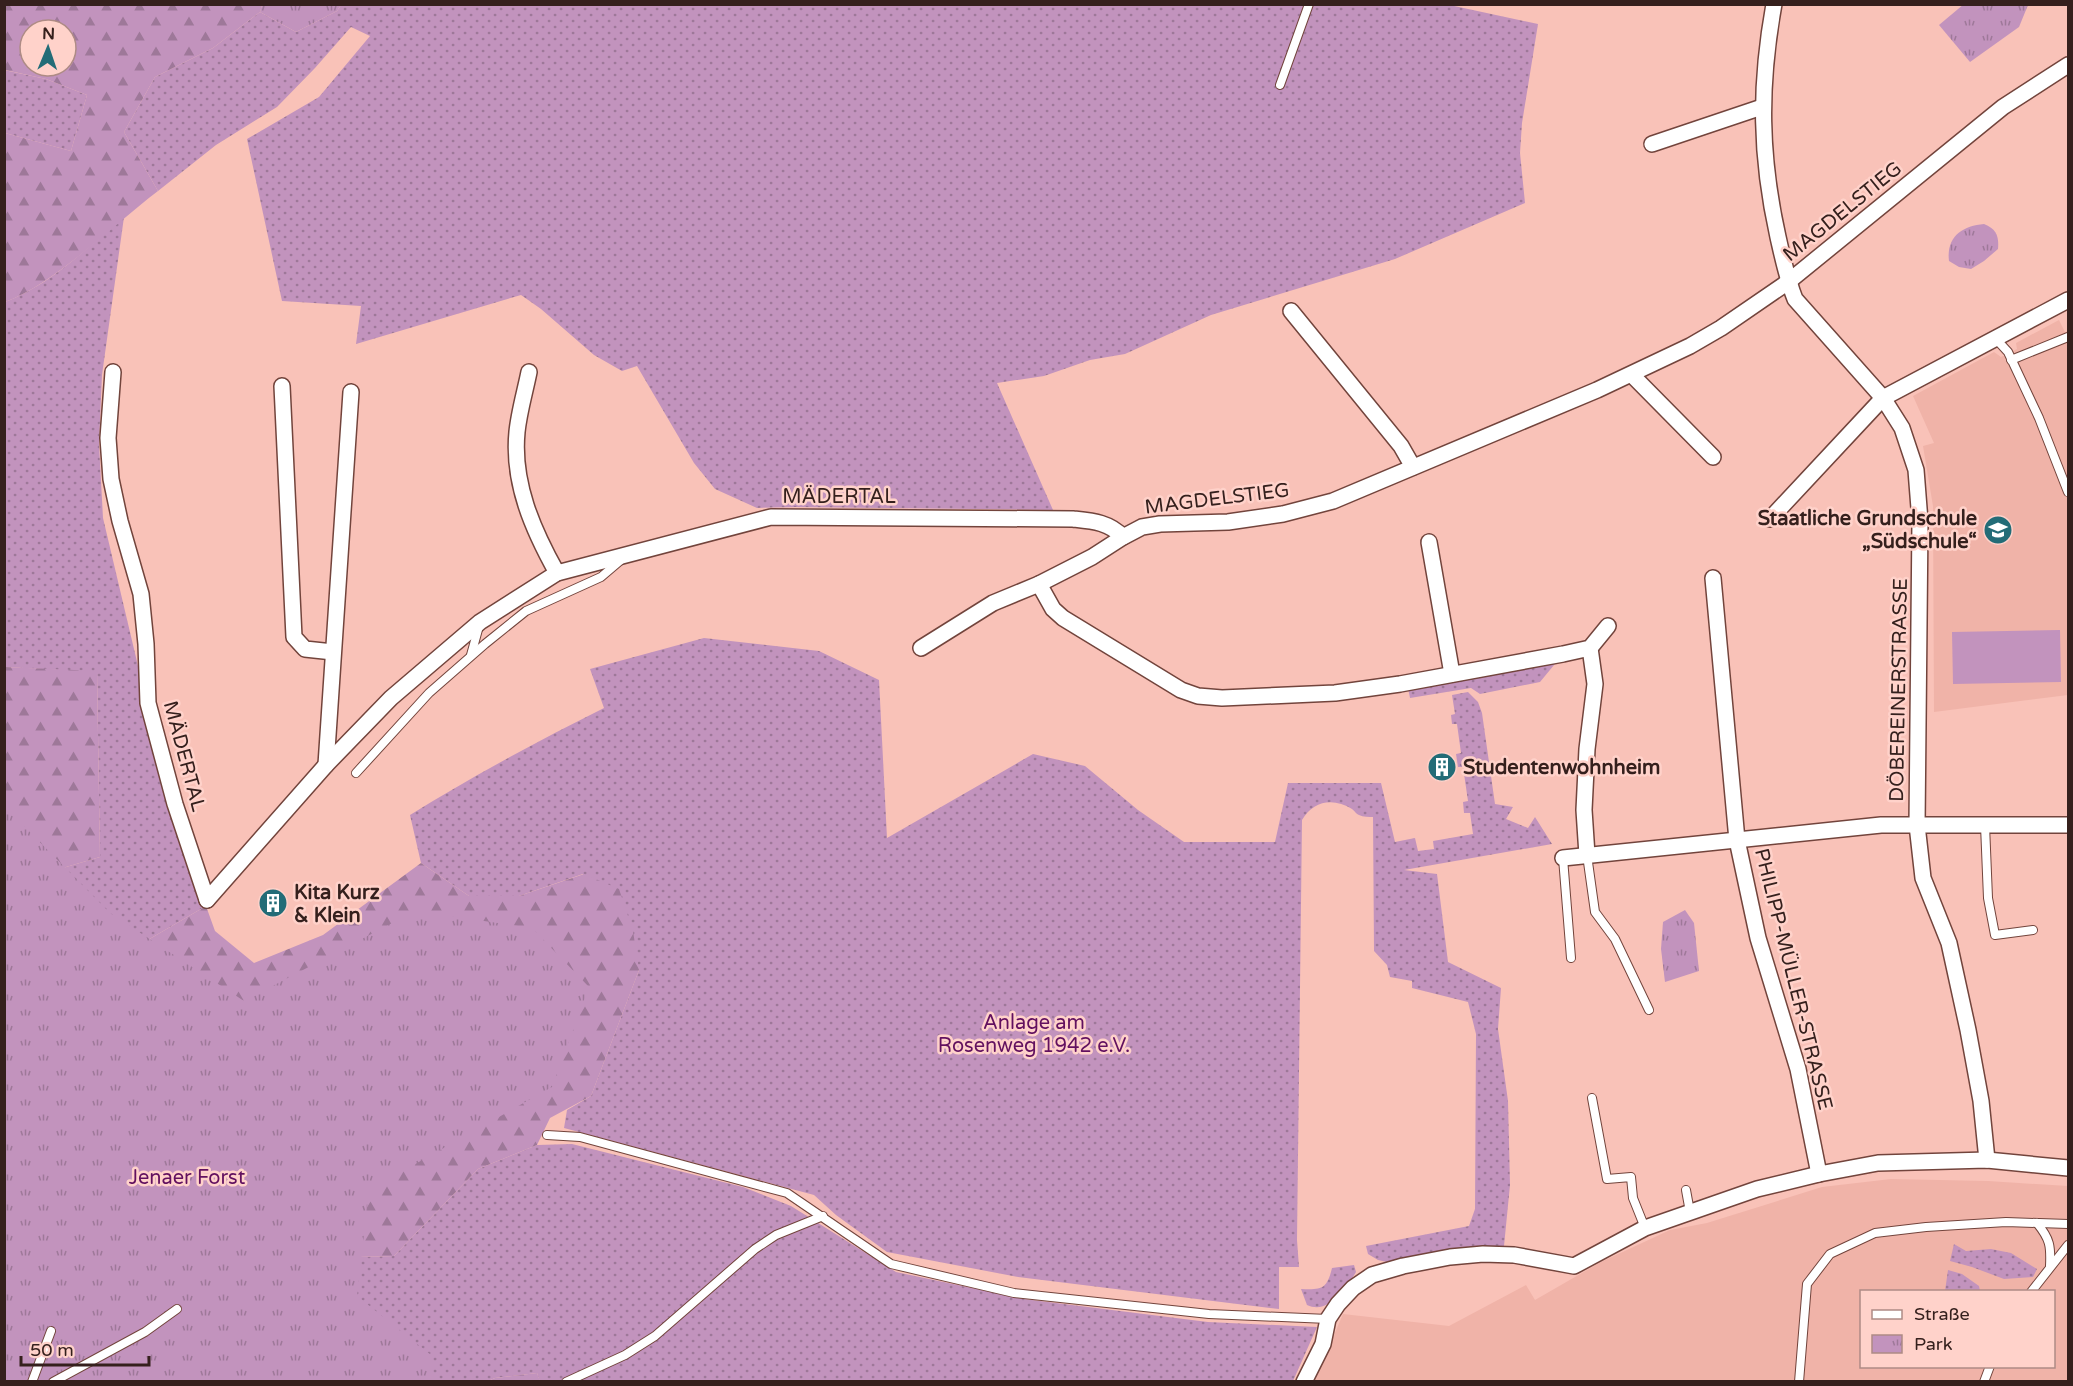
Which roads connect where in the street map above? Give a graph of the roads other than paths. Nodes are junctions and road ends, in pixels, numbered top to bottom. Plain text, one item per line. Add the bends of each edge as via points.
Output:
1 (1309, 4) edge
2 (1774, 4) edge
3 (2068, 65) edge
4 (1280, 86) dead end
5 (1762, 107) junction
6 (1652, 144) dead end
7 (1788, 282) junction
8 (2068, 300) edge
9 (1291, 311) dead end
10 (2068, 337) edge
11 (1996, 339) junction
12 (2011, 360) junction
13 (113, 372) dead end
14 (529, 372) dead end
15 (1632, 375) junction
16 (282, 386) dead end
17 (351, 392) dead end
18 (1883, 398) junction
19 (1713, 456) dead end
20 (1413, 467) junction
21 (2068, 492) edge
22 (1770, 519) dead end
23 (1123, 537) junction
24 (1429, 542) dead end
25 (624, 556) junction
26 (557, 573) junction
27 (1713, 578) dead end
28 (1039, 584) junction
29 (480, 622) junction
30 (1608, 626) dead end
31 (921, 648) dead end
32 (1590, 648) junction
33 (333, 652) junction
34 (471, 656) junction
35 (1452, 674) junction
36 (326, 765) junction
37 (356, 773) dead end
38 (1917, 825) junction
39 (1985, 825) junction
40 (2068, 825) edge
41 (1737, 840) junction
42 (1587, 855) junction
43 (1563, 858) joint
44 (2033, 930) dead end
45 (1571, 958) dead end
46 (1649, 1010) dead end
47 (1592, 1098) dead end
48 (547, 1135) dead end
49 (1987, 1160) junction
50 (2068, 1168) edge
51 (1819, 1174) junction
52 (1686, 1190) dead end
53 (1690, 1212) junction
54 (823, 1216) junction
55 (2037, 1223) junction
56 (2068, 1224) edge
57 (1645, 1228) junction
58 (2068, 1245) edge
59 (2050, 1266) junction
60 (2032, 1290) edge
61 (177, 1309) dead end
62 (1328, 1319) junction
63 (51, 1331) dead end
64 (32, 1382) edge
65 (53, 1382) edge
66 (566, 1382) edge
67 (1304, 1382) edge
68 (1799, 1382) edge

1 - 4 lane
2 - 5 street, DÖBEREINERSTRASSE
3 - 7 street, MAGDELSTIEG via 2002,107
5 - 6 street
5 - 7 street, DÖBEREINERSTRASSE via 1770,201
7 - 15 street, MAGDELSTIEG via 1721,328
7 - 18 street, DÖBEREINERSTRASSE via 1795,299
8 - 11 street
9 - 20 street via 1401,446
10 - 12 lane
11 - 12 lane
11 - 18 street
12 - 21 lane
13 - 36 street, MÄDERTAL via 108,438 111,479 141,594 148,703 175,804 207,900
14 - 26 street via 517,433 518,471 537,538
15 - 19 street
15 - 20 street, MAGDELSTIEG
16 - 33 street via 294,637 305,649
17 - 33 street
18 - 22 street
18 - 38 street, DÖBEREINERSTRASSE via 1902,428 1916,470
20 - 23 street, MAGDELSTIEG via 1333,501 1283,514 1228,522 1160,524 1142,527
23 - 25 street, MÄDERTAL via 1097,521 1073,519 771,517
23 - 28 street, MAGDELSTIEG
24 - 35 street
25 - 26 street, MÄDERTAL
25 - 34 lane via 601,577 526,611
26 - 29 street, MÄDERTAL
27 - 41 street, PHILIPP-MÜLLER-STRASSE
28 - 31 street, MAGDELSTIEG via 993,603
28 - 35 street via 1063,618 1181,690 1198,696 1335,693
29 - 34 lane
29 - 36 street, MÄDERTAL via 391,698
30 - 32 street
32 - 35 street
32 - 42 street via 1595,684 1584,810
33 - 36 street
34 - 37 lane via 429,693
38 - 39 street
38 - 41 street
38 - 49 street, DÖBEREINERSTRASSE via 1923,878 1949,943 1968,1030 1982,1101
39 - 40 street
39 - 44 lane via 1988,898 1995,934
41 - 42 street
41 - 51 street, PHILIPP-MÜLLER-STRASSE via 1758,938 1798,1069
42 - 43 street
42 - 46 lane via 1595,912 1615,939
43 - 45 lane
47 - 57 lane via 1607,1179 1631,1177 1633,1198
48 - 54 lane via 580,1137 787,1192
49 - 50 street
49 - 51 street via 1878,1163
51 - 53 street via 1757,1189
52 - 53 lane
53 - 57 street
54 - 62 lane via 891,1264 1014,1293 1209,1314
54 - 66 lane via 776,1235 755,1249 655,1336 625,1355
55 - 56 lane
55 - 59 lane via 2051,1248
55 - 68 lane via 1875,1233 1830,1254 1807,1284
57 - 62 street via 1574,1266 1514,1255 1483,1254 1372,1275 1353,1288
58 - 59 lane
59 - 60 lane
61 - 65 lane via 146,1332
62 - 67 street via 1323,1344
63 - 64 lane

